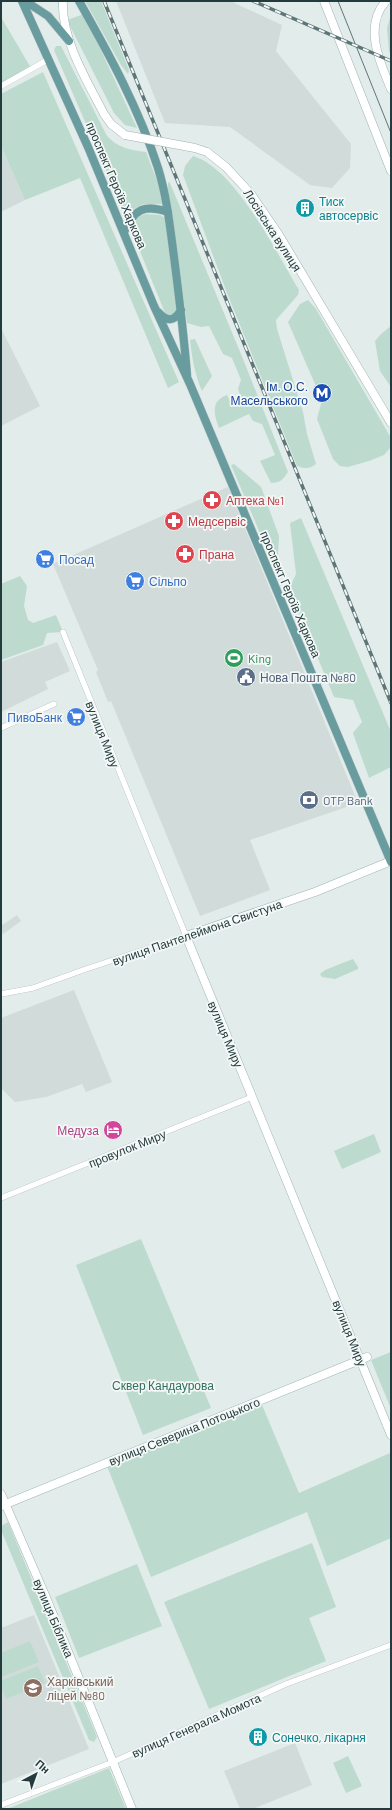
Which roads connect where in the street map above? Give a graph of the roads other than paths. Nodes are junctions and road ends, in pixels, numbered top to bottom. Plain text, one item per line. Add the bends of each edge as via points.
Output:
1 (22, 1) edge
2 (25, 1) edge
3 (63, 1) edge
4 (79, 1) edge
5 (324, 1) edge
6 (386, 1) edge
7 (69, 41) junction
8 (49, 59) junction
9 (1, 86) edge
10 (391, 89) edge
11 (391, 171) edge
12 (168, 212) junction
13 (124, 232) junction
14 (154, 306) junction
15 (181, 310) junction
16 (188, 379) junction
17 (391, 423) edge
18 (63, 632) dead end
19 (54, 704) dead end
20 (1, 728) edge
21 (391, 861) edge
22 (186, 936) junction
23 (1, 994) edge
24 (252, 1097) junction
25 (1, 1198) edge
26 (363, 1358) junction
27 (391, 1435) edge
28 (1, 1494) edge
29 (3, 1505) edge
30 (391, 1645) edge
31 (113, 1762) junction
32 (1, 1805) edge
33 (132, 1809) edge

1 - 8 main road, проспект Героїв Харкова
2 - 7 main road via 48,16
3 - 7 street, Лосівська вулиця via 64,24
4 - 12 main road, проспект Героїв Харкова via 131,99 158,167
5 - 11 street
6 - 10 street via 376,16 375,36 381,65
7 - 17 street, Лосівська вулиця, bridge via 111,124 125,135 207,152 244,185 264,212
8 - 9 street
8 - 13 main road, проспект Героїв Харкова
12 - 13 main road via 142,209 131,218
12 - 15 main road, проспект Героїв Харкова
13 - 14 main road, проспект Героїв Харкова
14 - 15 main road via 169,320 176,318
14 - 16 main road, проспект Героїв Харкова
15 - 16 main road, проспект Героїв Харкова
16 - 21 main road, проспект Героїв Харкова
18 - 22 street, вулиця Миру
19 - 20 street
21 - 22 street, вулиця Пантелеймона Свистуна via 315,892
22 - 23 street, вулиця Пантелеймона Свистуна via 33,988
22 - 24 street, вулиця Миру
24 - 25 street, провулок Миру
24 - 26 street, вулиця Миру
26 - 27 street, вулиця Миру
26 - 29 street, вулиця Северина Потоцького
28 - 29 street, вулиця Біблика
29 - 31 street, вулиця Біблика via 74,1665
30 - 31 street, вулиця Генерала Момота via 286,1684
31 - 32 street, вулиця Генерала Момота
31 - 33 street, вулиця Біблика

